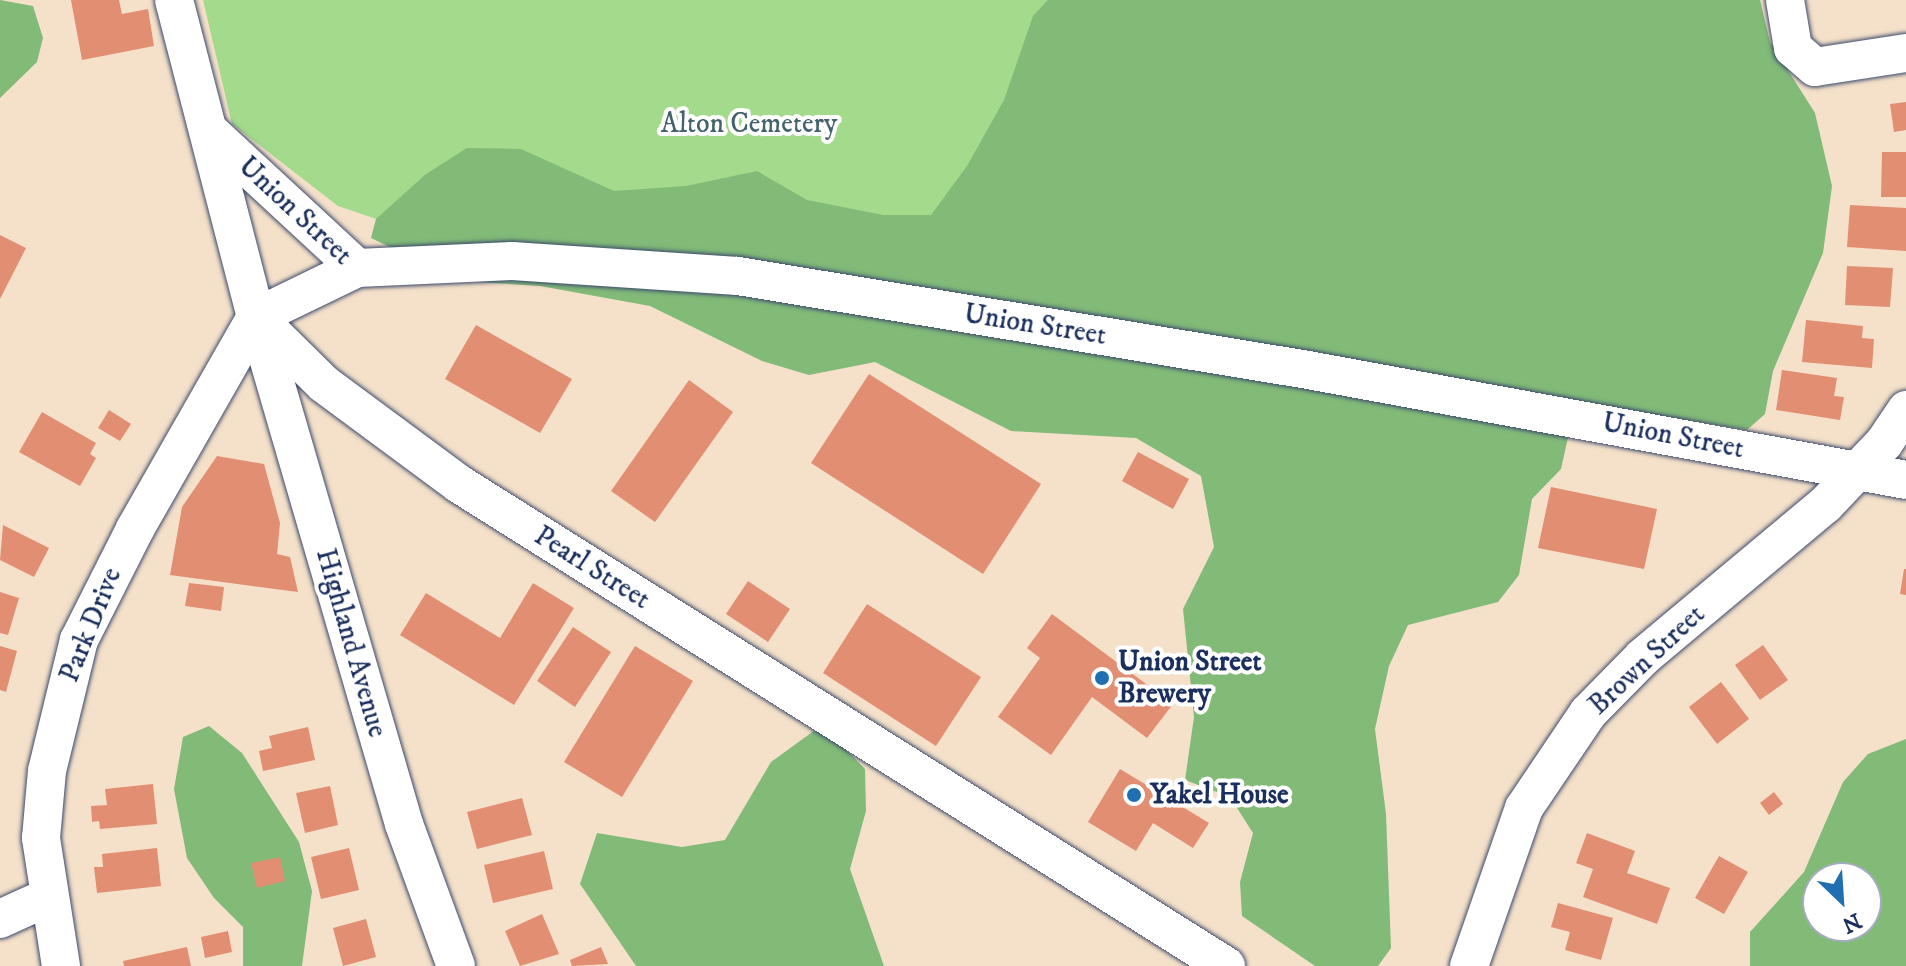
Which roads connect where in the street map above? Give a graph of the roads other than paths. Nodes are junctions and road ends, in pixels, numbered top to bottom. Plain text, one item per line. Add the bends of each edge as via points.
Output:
1 (174, 0) edge
2 (1785, 0) edge
3 (1906, 53) edge
4 (209, 131) junction
5 (357, 268) junction
6 (256, 317) junction
7 (1906, 410) edge
8 (1861, 471) junction
9 (1906, 480) edge
10 (48, 897) junction
11 (0, 919) edge
12 (61, 966) edge
13 (456, 966) edge
14 (1226, 966) edge
15 (1469, 966) edge

1 - 4 street
2 - 3 street via 1798,55 1815,67
4 - 5 street, Union Street
4 - 6 street
5 - 6 street
5 - 8 street, Union Street via 512,261 738,276 1308,370
6 - 10 street, Park Drive via 135,529 79,640 47,771 41,838
6 - 13 street, Highland Avenue via 404,824
6 - 14 street, Pearl Street via 324,384 459,484
7 - 8 street, Brown Street
8 - 9 street, Union Street
8 - 15 street, Brown Street via 1643,657 1588,713 1524,808
10 - 11 street
10 - 12 street, Park Drive

